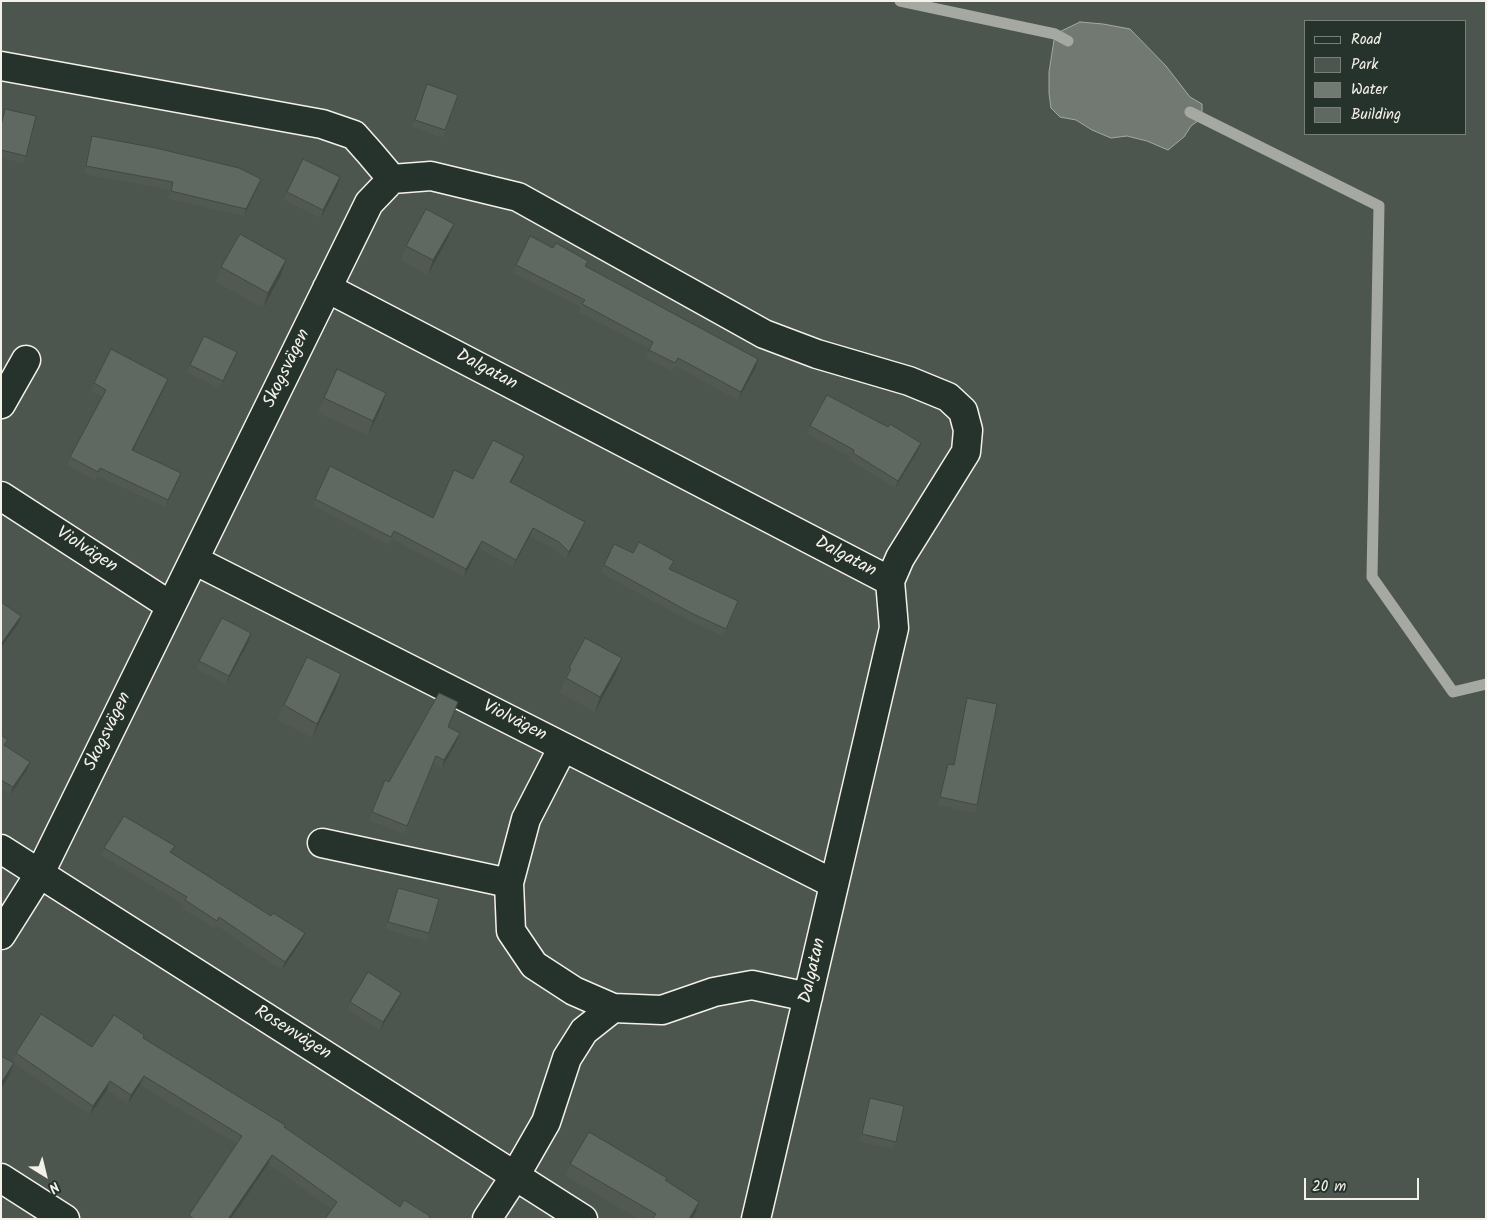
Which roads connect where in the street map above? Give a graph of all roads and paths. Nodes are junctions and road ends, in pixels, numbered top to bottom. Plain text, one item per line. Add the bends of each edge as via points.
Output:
1 (1, 66) edge
2 (392, 179) junction
3 (327, 288) junction
4 (26, 360) dead end
5 (1, 404) edge
6 (1, 496) edge
7 (194, 560) junction
8 (890, 581) junction
9 (172, 606) junction
10 (563, 747) junction
11 (322, 843) dead end
12 (1, 848) edge
13 (40, 874) junction
14 (509, 883) junction
15 (834, 884) junction
16 (1, 935) edge
17 (808, 997) junction
18 (613, 1008) junction
19 (515, 1176) junction
20 (1, 1178) edge
21 (65, 1219) edge
22 (487, 1219) edge
23 (583, 1219) edge
24 (756, 1219) edge

1 - 2 street via 322,124 354,135
2 - 3 street, Skogsvägen via 369,203
2 - 8 street via 431,176 518,197 764,334 817,354 909,381 948,397 963,411 968,430 966,452 900,558
3 - 7 street, Skogsvägen
3 - 8 street, Dalgatan
4 - 5 street
6 - 9 street, Violvägen
7 - 9 street, Skogsvägen
7 - 10 street, Violvägen
8 - 15 street, Dalgatan via 894,628
9 - 13 street, Skogsvägen
10 - 14 street via 526,819
10 - 15 street, Violvägen
11 - 14 street
12 - 13 street, Rosenvägen
13 - 16 street, Skogsvägen
13 - 19 street, Rosenvägen
14 - 18 street via 511,930 534,965 574,991
15 - 17 street, Dalgatan
17 - 18 street via 752,985 714,992 662,1010
17 - 24 street, Dalgatan
18 - 19 street via 584,1031 567,1058 546,1122
19 - 22 street
19 - 23 street, Rosenvägen
20 - 21 street

